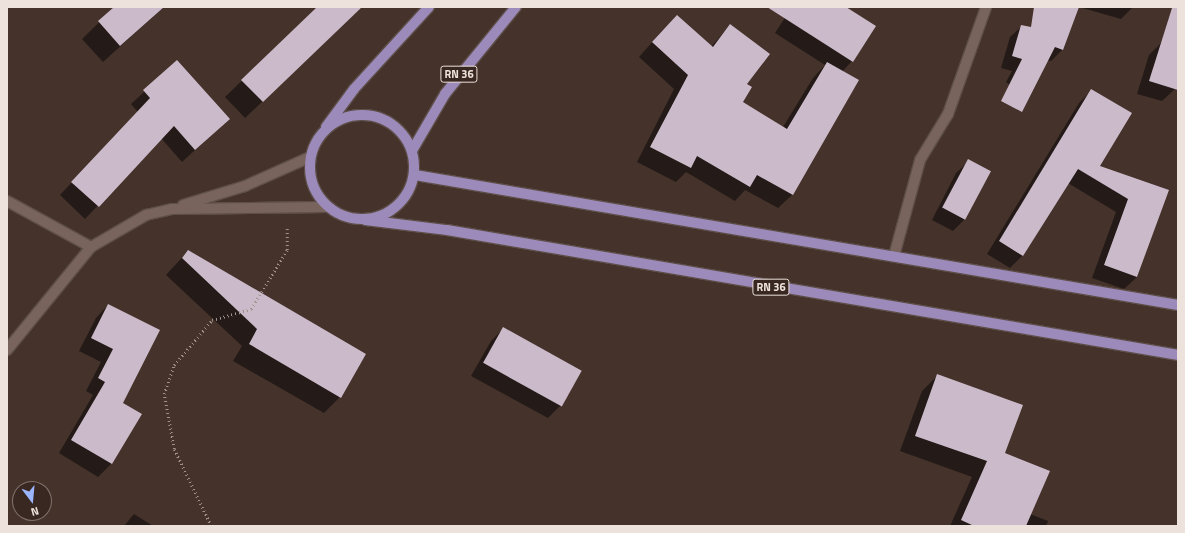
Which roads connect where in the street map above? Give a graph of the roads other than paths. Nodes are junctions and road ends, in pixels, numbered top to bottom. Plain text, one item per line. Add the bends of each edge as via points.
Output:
1 (429, 7) edge
2 (516, 7) edge
3 (986, 7) edge
4 (322, 132) junction
5 (413, 149) junction
6 (310, 157) junction
7 (415, 175) junction
8 (7, 202) edge
9 (327, 207) junction
10 (172, 209) junction
11 (365, 220) junction
12 (91, 247) junction
13 (894, 256) junction
14 (1178, 305) edge
15 (7, 350) edge
16 (1178, 354) edge

1 - 4 main road via 354,89
2 - 5 main road, RN 36 via 445,94
3 - 13 street via 948,114 920,160
4 - 5 main road via 345,117 372,115 398,127
4 - 6 main road
5 - 7 main road
6 - 9 main road via 312,184
6 - 10 street via 245,186
7 - 11 main road via 402,201 388,214
7 - 13 main road
8 - 12 street
9 - 10 street
9 - 11 main road via 345,217
10 - 12 street via 146,215
11 - 16 main road, RN 36 via 447,230
12 - 15 street
13 - 14 main road

